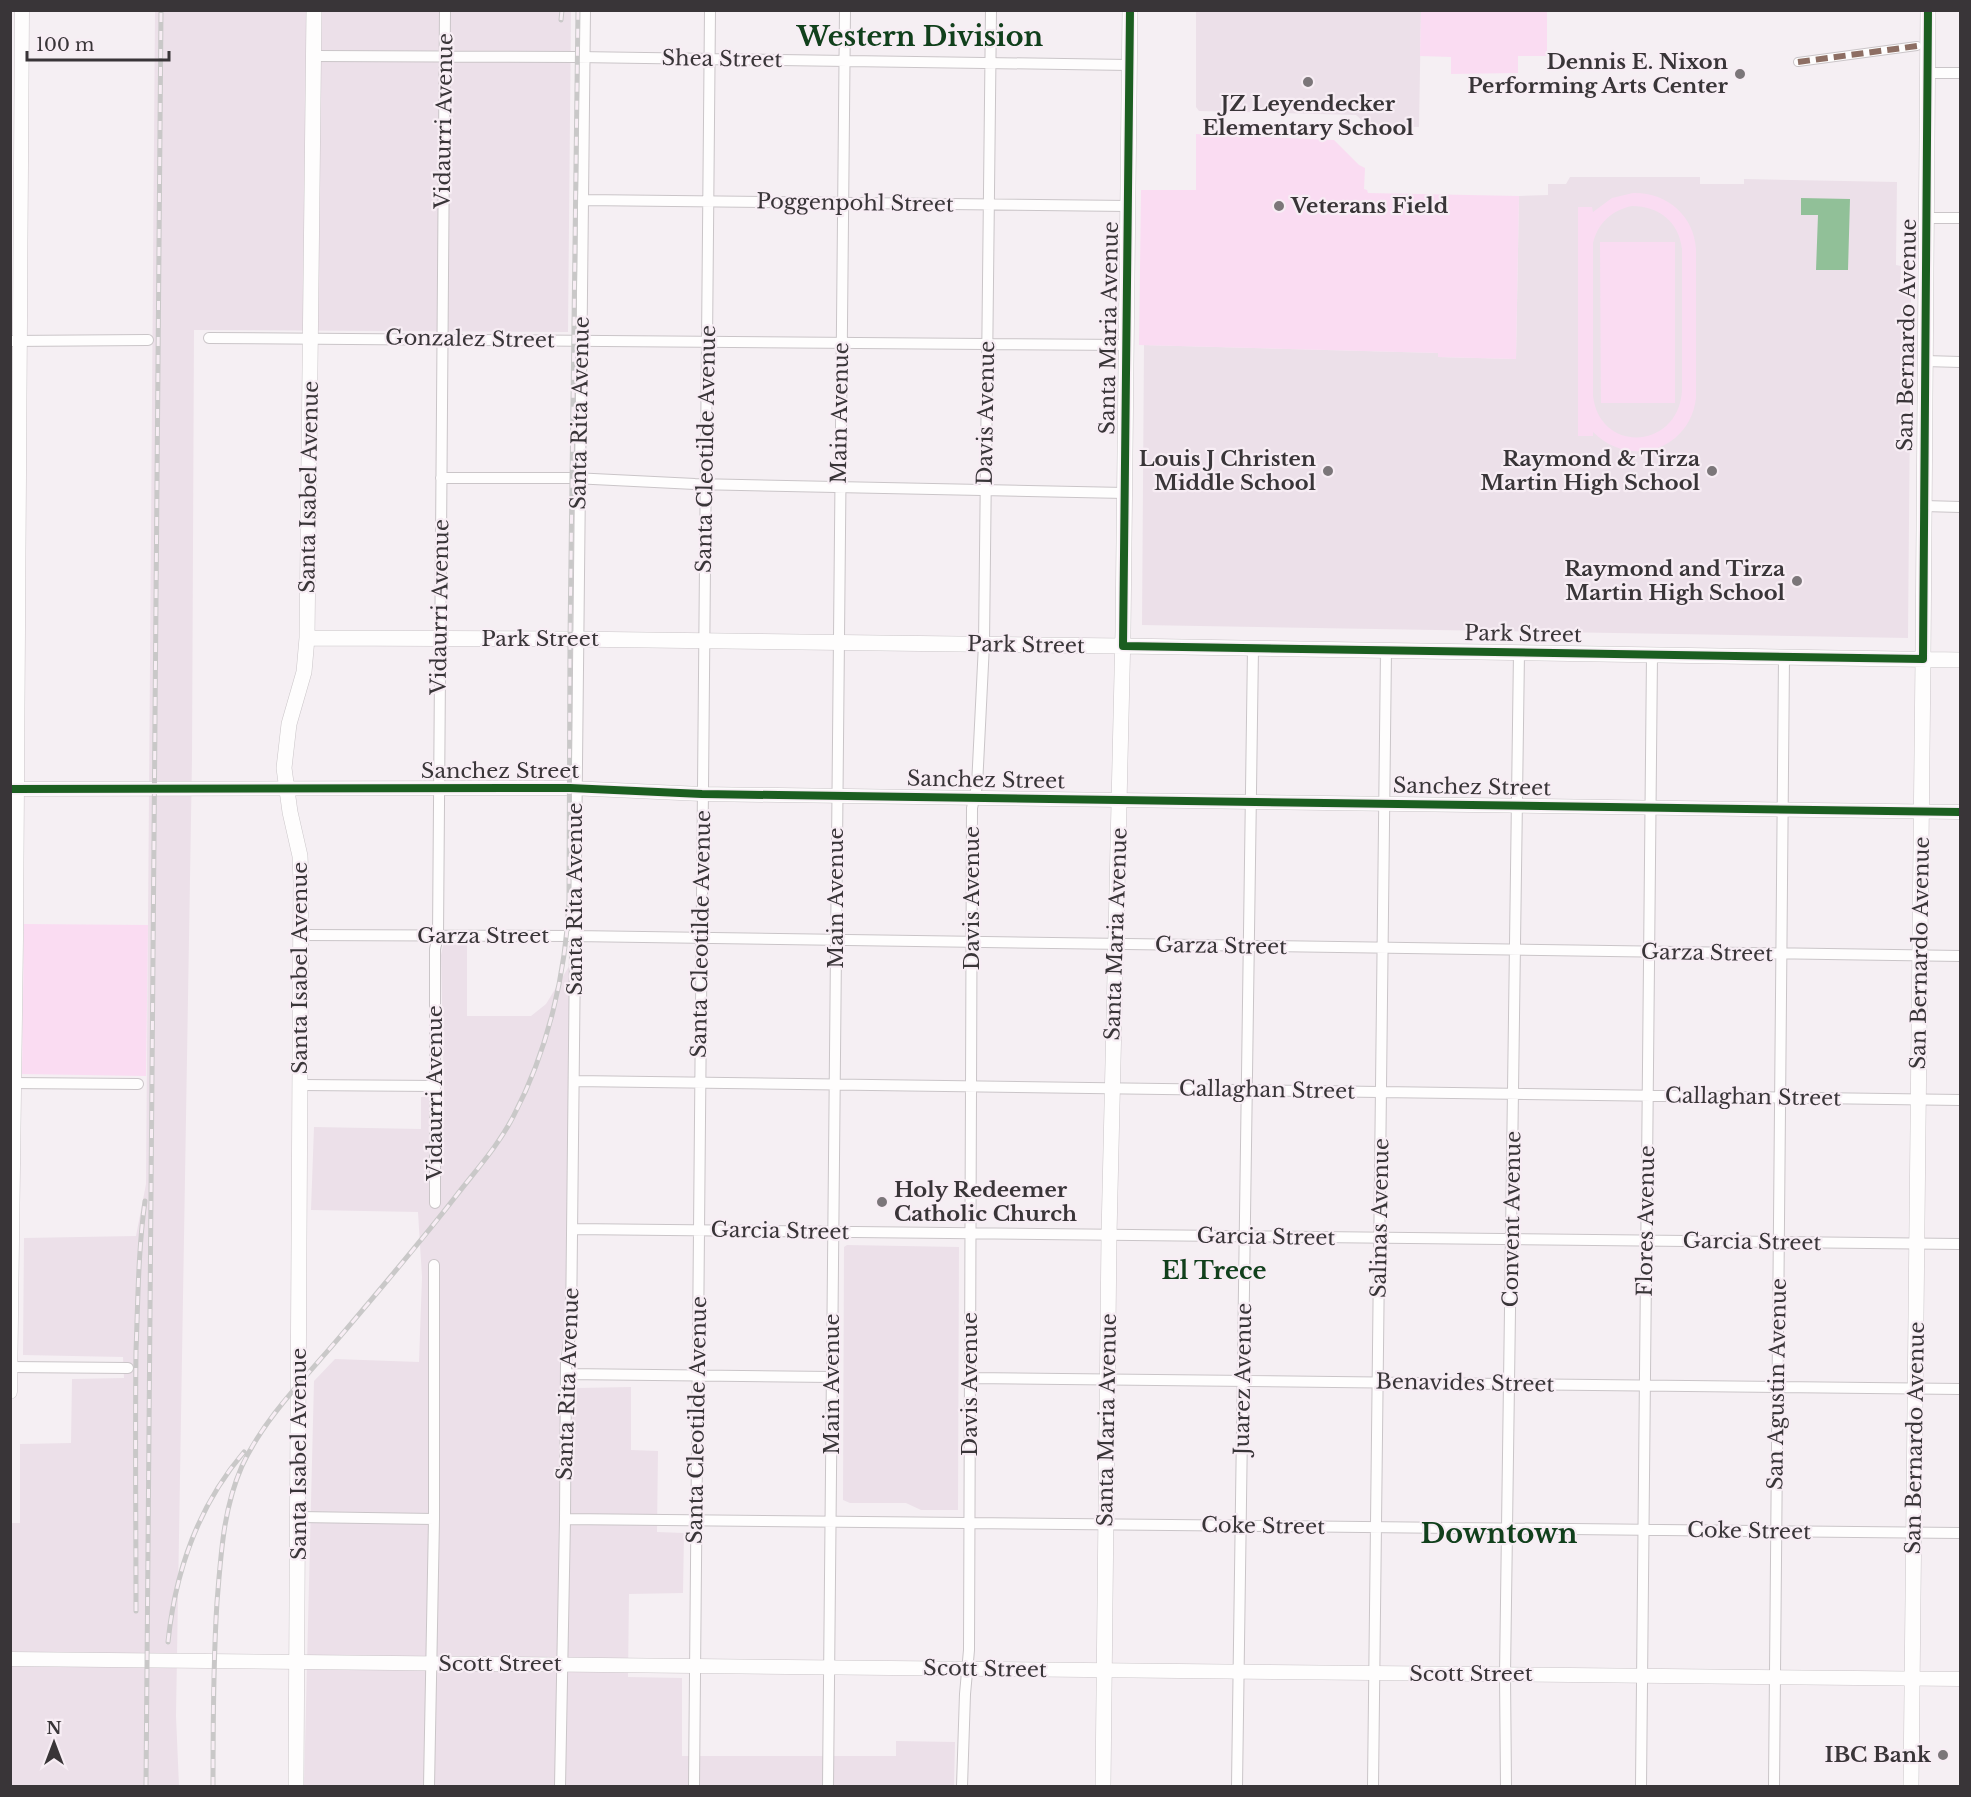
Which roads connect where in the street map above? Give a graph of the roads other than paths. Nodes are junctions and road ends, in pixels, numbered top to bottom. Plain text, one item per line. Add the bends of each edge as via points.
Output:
1 (22, 10) edge
2 (314, 10) edge
3 (445, 10) edge
4 (585, 10) edge
5 (710, 10) edge
6 (845, 10) edge
7 (992, 10) edge
8 (1130, 10) edge
9 (1928, 10) edge
10 (1917, 46) dead end
11 (314, 56) junction
12 (444, 57) junction
13 (584, 57) junction
14 (710, 59) junction
15 (844, 61) junction
16 (1798, 62) dead end
17 (991, 63) junction
18 (1129, 65) junction
19 (1928, 73) junction
20 (1960, 73) edge
21 (15, 199) edge
22 (583, 200) junction
23 (708, 202) junction
24 (843, 203) junction
25 (989, 205) junction
26 (1128, 206) junction
27 (1926, 218) junction
28 (1960, 218) edge
29 (209, 338) dead end
30 (311, 338) junction
31 (442, 339) junction
32 (148, 340) dead end
33 (582, 340) junction
34 (15, 341) edge
35 (707, 342) junction
36 (841, 343) junction
37 (987, 344) junction
38 (1127, 345) junction
39 (1924, 361) junction
40 (1960, 362) edge
41 (441, 478) junction
42 (579, 478) junction
43 (705, 485) junction
44 (840, 487) junction
45 (15, 489) edge
46 (986, 490) junction
47 (1125, 493) junction
48 (1924, 506) junction
49 (1960, 507) edge
50 (307, 638) junction
51 (440, 639) junction
52 (578, 639) junction
53 (704, 641) junction
54 (838, 642) junction
55 (984, 644) junction
56 (1123, 646) junction
57 (1253, 648) junction
58 (1386, 650) junction
59 (1519, 652) junction
60 (1652, 655) junction
61 (1784, 657) junction
62 (1923, 659) junction
63 (1960, 660) edge
64 (286, 788) junction
65 (438, 788) junction
66 (13, 789) edge
67 (575, 789) junction
68 (702, 794) junction
69 (837, 796) junction
70 (975, 797) junction
71 (1119, 800) junction
72 (1251, 802) junction
73 (1384, 803) junction
74 (1517, 805) junction
75 (1650, 807) junction
76 (1783, 809) junction
77 (1922, 811) junction
78 (1960, 812) edge
79 (302, 935) junction
80 (438, 936) junction
81 (574, 936) junction
82 (13, 938) edge
83 (701, 938) junction
84 (836, 940) junction
85 (972, 942) junction
86 (1116, 944) junction
87 (1249, 946) junction
88 (1383, 948) junction
89 (1515, 950) junction
90 (1649, 952) junction
91 (1781, 954) junction
92 (1920, 956) junction
93 (1960, 956) edge
94 (574, 1080) junction
95 (700, 1082) junction
96 (12, 1083) edge
97 (138, 1083) dead end
98 (835, 1084) junction
99 (301, 1085) junction
100 (435, 1086) junction
101 (971, 1086) junction
102 (1111, 1087) junction
103 (1247, 1089) junction
104 (1381, 1092) junction
105 (1513, 1094) junction
106 (1647, 1096) junction
107 (1779, 1098) junction
108 (1918, 1100) junction
109 (1960, 1100) edge
110 (435, 1203) dead end
111 (11, 1226) edge
112 (572, 1229) junction
113 (698, 1230) junction
114 (834, 1232) junction
115 (971, 1234) junction
116 (1109, 1235) junction
117 (1245, 1236) junction
118 (1380, 1238) junction
119 (1512, 1239) junction
120 (1646, 1241) junction
121 (1778, 1242) junction
122 (1917, 1244) junction
123 (1960, 1244) edge
124 (434, 1265) dead end
125 (11, 1367) edge
126 (128, 1368) dead end
127 (566, 1374) junction
128 (697, 1375) junction
129 (832, 1377) junction
130 (970, 1378) junction
131 (1108, 1380) junction
132 (1243, 1381) junction
133 (1378, 1382) junction
134 (1510, 1384) junction
135 (1644, 1385) junction
136 (1777, 1387) junction
137 (1915, 1388) junction
138 (1960, 1389) edge
139 (10, 1392) edge
140 (299, 1517) junction
141 (434, 1519) junction
142 (565, 1519) junction
143 (696, 1520) junction
144 (831, 1522) junction
145 (970, 1523) junction
146 (1106, 1524) junction
147 (1241, 1526) junction
148 (1376, 1527) junction
149 (1508, 1528) junction
150 (1643, 1530) junction
151 (1775, 1531) junction
152 (1914, 1532) junction
153 (1960, 1533) edge
154 (10, 1659) edge
155 (297, 1662) junction
156 (432, 1664) junction
157 (562, 1664) junction
158 (694, 1666) junction
159 (830, 1667) junction
160 (967, 1669) junction
161 (1106, 1671) junction
162 (1239, 1672) junction
163 (1375, 1673) junction
164 (1505, 1674) junction
165 (1641, 1676) junction
166 (1773, 1677) junction
167 (1912, 1678) junction
168 (1960, 1679) edge
169 (296, 1786) edge
170 (429, 1786) edge
171 (560, 1786) edge
172 (694, 1786) edge
173 (828, 1786) edge
174 (962, 1786) edge
175 (1103, 1786) edge
176 (1237, 1786) edge
177 (1372, 1786) edge
178 (1506, 1786) edge
179 (1641, 1786) edge
180 (1774, 1786) edge
181 (1911, 1786) edge

1 - 21 street
2 - 11 main road, Santa Isabel Avenue
3 - 12 street, Vidaurri Avenue
4 - 13 street, Santa Rita Avenue
5 - 14 street, Santa Cleotilde Avenue
6 - 15 street, Main Avenue
7 - 17 street, Davis Avenue
8 - 18 main road, Santa Maria Avenue
9 - 19 main road, San Bernardo Avenue
10 - 16 street
11 - 12 street, Shea Street
11 - 30 main road, Santa Isabel Avenue
12 - 13 street, Shea Street
12 - 31 street, Vidaurri Avenue
13 - 14 street, Shea Street
13 - 22 street, Santa Rita Avenue
14 - 15 street, Shea Street
14 - 23 street, Santa Cleotilde Avenue
15 - 17 street, Shea Street
15 - 24 street, Main Avenue
17 - 18 street, Shea Street
17 - 25 street, Davis Avenue
18 - 26 main road, Santa Maria Avenue
19 - 20 street
19 - 27 main road, San Bernardo Avenue
21 - 34 street
22 - 23 street, Poggenpohl Street
22 - 33 street, Santa Rita Avenue
23 - 24 street, Poggenpohl Street
23 - 35 street, Santa Cleotilde Avenue
24 - 25 street, Poggenpohl Street
24 - 36 street, Main Avenue
25 - 26 street, Poggenpohl Street
25 - 37 street, Davis Avenue
26 - 38 main road, Santa Maria Avenue
27 - 28 street
27 - 39 main road, San Bernardo Avenue
29 - 30 street, Gonzalez Street
30 - 31 street, Gonzalez Street
30 - 50 main road, Santa Isabel Avenue
31 - 33 street, Gonzalez Street
31 - 41 street, Vidaurri Avenue
32 - 34 street
33 - 35 street, Gonzalez Street
33 - 42 street, Santa Rita Avenue
34 - 45 street
35 - 36 street, Gonzalez Street
35 - 43 street, Santa Cleotilde Avenue
36 - 37 street, Gonzalez Street
36 - 44 street, Main Avenue
37 - 38 street, Gonzalez Street
37 - 46 street, Davis Avenue
38 - 47 main road, Santa Maria Avenue
39 - 40 street
39 - 48 main road, San Bernardo Avenue
41 - 42 street
41 - 51 street, Vidaurri Avenue
42 - 43 street
42 - 52 street, Santa Rita Avenue
43 - 44 street
43 - 53 street, Santa Cleotilde Avenue
44 - 46 street
44 - 54 street, Main Avenue
45 - 66 street
46 - 47 street
46 - 55 street, Davis Avenue
47 - 56 main road, Santa Maria Avenue
48 - 49 street
48 - 62 main road, San Bernardo Avenue
50 - 51 main road, Park Street
50 - 64 main road, Santa Isabel Avenue via 304,672 284,751
51 - 52 main road, Park Street
51 - 65 street, Vidaurri Avenue
52 - 53 main road, Park Street
52 - 67 street, Santa Rita Avenue
53 - 54 main road, Park Street
53 - 68 street, Santa Cleotilde Avenue
54 - 55 main road, Park Street
54 - 69 street, Main Avenue
55 - 56 main road, Park Street
55 - 70 street, Davis Avenue
56 - 57 main road, Park Street
56 - 71 main road, Santa Maria Avenue
57 - 58 main road, Park Street
57 - 72 street, Juarez Avenue
58 - 59 main road, Park Street
58 - 73 street, Salinas Avenue
59 - 60 main road, Park Street
59 - 74 street, Convent Avenue
60 - 61 main road, Park Street
60 - 75 street, Flores Avenue
61 - 62 main road, Park Street
61 - 76 street, San Agustin Avenue
62 - 63 main road, Park Street
62 - 77 main road, San Bernardo Avenue
64 - 65 street, Sanchez Street
64 - 66 street, Sanchez Street
64 - 79 main road, Santa Isabel Avenue via 300,856
65 - 67 street, Sanchez Street
65 - 80 street, Vidaurri Avenue
66 - 82 street
67 - 68 street, Sanchez Street
67 - 81 street, Santa Rita Avenue
68 - 69 street, Sanchez Street
68 - 83 street, Santa Cleotilde Avenue
69 - 70 street, Sanchez Street
69 - 84 street, Main Avenue
70 - 71 street, Sanchez Street
70 - 85 street, Davis Avenue
71 - 72 street, Sanchez Street
71 - 86 main road, Santa Maria Avenue
72 - 73 street, Sanchez Street
72 - 87 street, Juarez Avenue
73 - 74 street, Sanchez Street
73 - 88 street, Salinas Avenue
74 - 75 street, Sanchez Street
74 - 89 street, Convent Avenue
75 - 76 street, Sanchez Street
75 - 90 street, Flores Avenue
76 - 77 street, Sanchez Street
76 - 91 street, San Agustin Avenue
77 - 78 street, Sanchez Street
77 - 92 main road, San Bernardo Avenue
79 - 80 street, Garza Street
79 - 99 main road, Santa Isabel Avenue
80 - 81 street, Garza Street
80 - 100 street, Vidaurri Avenue
81 - 83 street, Garza Street
81 - 94 street, Santa Rita Avenue
82 - 96 street
83 - 84 street, Garza Street
83 - 95 street, Santa Cleotilde Avenue
84 - 85 street, Garza Street
84 - 98 street, Main Avenue
85 - 86 street, Garza Street
85 - 101 street, Davis Avenue
86 - 87 street, Garza Street
86 - 102 main road, Santa Maria Avenue
87 - 88 street, Garza Street
87 - 103 street, Juarez Avenue
88 - 89 street, Garza Street
88 - 104 street, Salinas Avenue
89 - 90 street, Garza Street
89 - 105 street, Convent Avenue
90 - 91 street, Garza Street
90 - 106 street, Flores Avenue
91 - 92 street, Garza Street
91 - 107 street, San Agustin Avenue
92 - 93 street, Garza Street
92 - 108 main road, San Bernardo Avenue
94 - 95 street, Callaghan Street
94 - 112 street, Santa Rita Avenue
95 - 98 street, Callaghan Street
95 - 113 street, Santa Cleotilde Avenue
96 - 97 street
96 - 111 street
98 - 101 street, Callaghan Street
98 - 114 street, Main Avenue
99 - 100 street
99 - 140 main road, Santa Isabel Avenue
100 - 110 street, Vidaurri Avenue
101 - 102 street, Callaghan Street
101 - 115 street, Davis Avenue
102 - 103 street, Callaghan Street
102 - 116 main road, Santa Maria Avenue
103 - 104 street, Callaghan Street
103 - 117 street, Juarez Avenue
104 - 105 street, Callaghan Street
104 - 118 street, Salinas Avenue
105 - 106 street, Callaghan Street
105 - 119 street, Convent Avenue
106 - 107 street, Callaghan Street
106 - 120 street, Flores Avenue
107 - 108 street, Callaghan Street
107 - 121 street, San Agustin Avenue
108 - 109 street, Callaghan Street
108 - 122 main road, San Bernardo Avenue
111 - 125 street
112 - 113 street, Garcia Street
112 - 127 street, Santa Rita Avenue via 571,1328
113 - 114 street, Garcia Street
113 - 128 street, Santa Cleotilde Avenue
114 - 115 street, Garcia Street
114 - 129 street, Main Avenue
115 - 116 street, Garcia Street
115 - 130 street, Davis Avenue
116 - 117 street, Garcia Street
116 - 131 main road, Santa Maria Avenue
117 - 118 street, Garcia Street
117 - 132 street, Juarez Avenue
118 - 119 street, Garcia Street
118 - 133 street, Salinas Avenue
119 - 120 street, Garcia Street
119 - 134 street, Convent Avenue
120 - 121 street, Garcia Street
120 - 135 street, Flores Avenue
121 - 122 street, Garcia Street
121 - 136 street, San Agustin Avenue
122 - 123 street, Garcia Street
122 - 137 main road, San Bernardo Avenue
124 - 141 street
125 - 126 street
125 - 139 street
127 - 128 street
127 - 142 street, Santa Rita Avenue
128 - 129 street
128 - 143 street, Santa Cleotilde Avenue
129 - 144 street, Main Avenue
130 - 131 street, Benavides Street
130 - 145 street, Davis Avenue
131 - 132 street, Benavides Street
131 - 146 main road, Santa Maria Avenue
132 - 133 street, Benavides Street
132 - 147 street, Juarez Avenue
133 - 134 street, Benavides Street
133 - 148 street, Salinas Avenue
134 - 135 street, Benavides Street
134 - 149 street, Convent Avenue
135 - 136 street, Benavides Street
135 - 150 street, Flores Avenue
136 - 137 street, Benavides Street
136 - 151 street, San Agustin Avenue
137 - 138 street, Benavides Street
137 - 152 main road, San Bernardo Avenue
140 - 141 street
140 - 155 main road, Santa Isabel Avenue
141 - 156 street
142 - 143 street, Coke Street
142 - 157 street, Santa Rita Avenue
143 - 144 street, Coke Street
143 - 158 street, Santa Cleotilde Avenue
144 - 145 street, Coke Street
144 - 159 street, Main Avenue
145 - 146 street, Coke Street
145 - 160 street, Davis Avenue
146 - 147 street, Coke Street
146 - 161 main road, Santa Maria Avenue
147 - 148 street, Coke Street
147 - 162 street, Juarez Avenue
148 - 149 street, Coke Street
148 - 163 street, Salinas Avenue
149 - 150 street, Coke Street
149 - 164 street, Convent Avenue
150 - 151 street, Coke Street
150 - 165 street, Flores Avenue
151 - 152 street, Coke Street
151 - 166 street, San Agustin Avenue
152 - 153 street, Coke Street
152 - 167 main road, San Bernardo Avenue
154 - 155 street, Scott Street
155 - 156 street, Scott Street
155 - 169 main road, Santa Isabel Avenue
156 - 157 street, Scott Street
156 - 170 street
157 - 158 street, Scott Street
157 - 171 street, Santa Rita Avenue
158 - 159 street, Scott Street
158 - 172 street, Santa Cleotilde Avenue
159 - 160 street, Scott Street
159 - 173 street, Main Avenue
160 - 161 street, Scott Street
160 - 174 street, Davis Avenue
161 - 162 street, Scott Street
161 - 175 main road, Santa Maria Avenue
162 - 163 street, Scott Street
162 - 176 street, Juarez Avenue
163 - 164 street, Scott Street
163 - 177 street, Salinas Avenue
164 - 165 street, Scott Street
164 - 178 street, Convent Avenue
165 - 166 street, Scott Street
165 - 179 street, Flores Avenue
166 - 167 street, Scott Street
166 - 180 street, San Agustin Avenue
167 - 168 street, Scott Street
167 - 181 main road, San Bernardo Avenue

